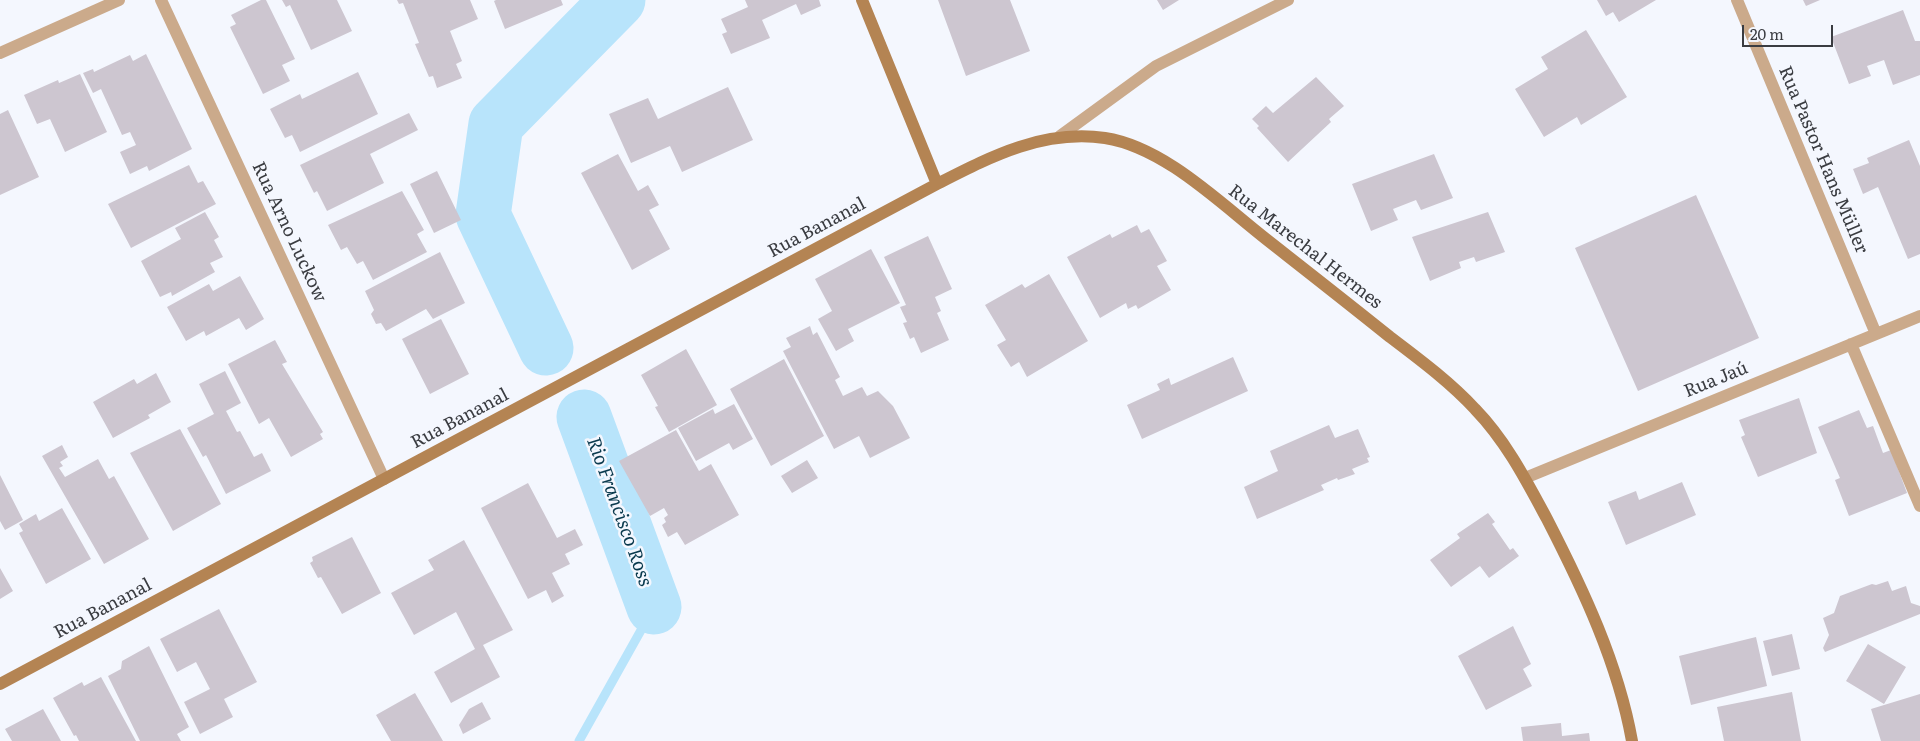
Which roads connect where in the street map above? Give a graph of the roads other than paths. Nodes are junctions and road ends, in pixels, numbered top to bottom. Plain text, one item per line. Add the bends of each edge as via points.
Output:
1 (120, 0) edge
2 (161, 0) edge
3 (862, 0) edge
4 (1288, 0) edge
5 (1737, 0) edge
6 (0, 54) edge
7 (1060, 136) junction
8 (937, 184) junction
9 (1920, 316) edge
10 (1876, 334) junction
11 (1851, 344) junction
12 (1525, 478) junction
13 (384, 479) junction
14 (1920, 506) edge
15 (0, 684) edge
16 (1632, 741) edge

1 - 6 street
2 - 13 street, Rua Arno Luckow
3 - 8 street
4 - 7 street via 1156,66
5 - 10 street, Rua Pastor Hans Müller
7 - 8 street, Rua Marechal Hermes via 1014,147
7 - 12 street, Rua Marechal Hermes via 1107,138 1133,146 1180,172 1451,386 1495,431
8 - 13 street, Rua Bananal
9 - 10 street, Rua Jaú
10 - 11 street, Rua Jaú
11 - 12 street, Rua Jaú
11 - 14 street
12 - 16 street, Rua Marechal Hermes via 1587,600 1617,682
13 - 15 street, Rua Bananal

